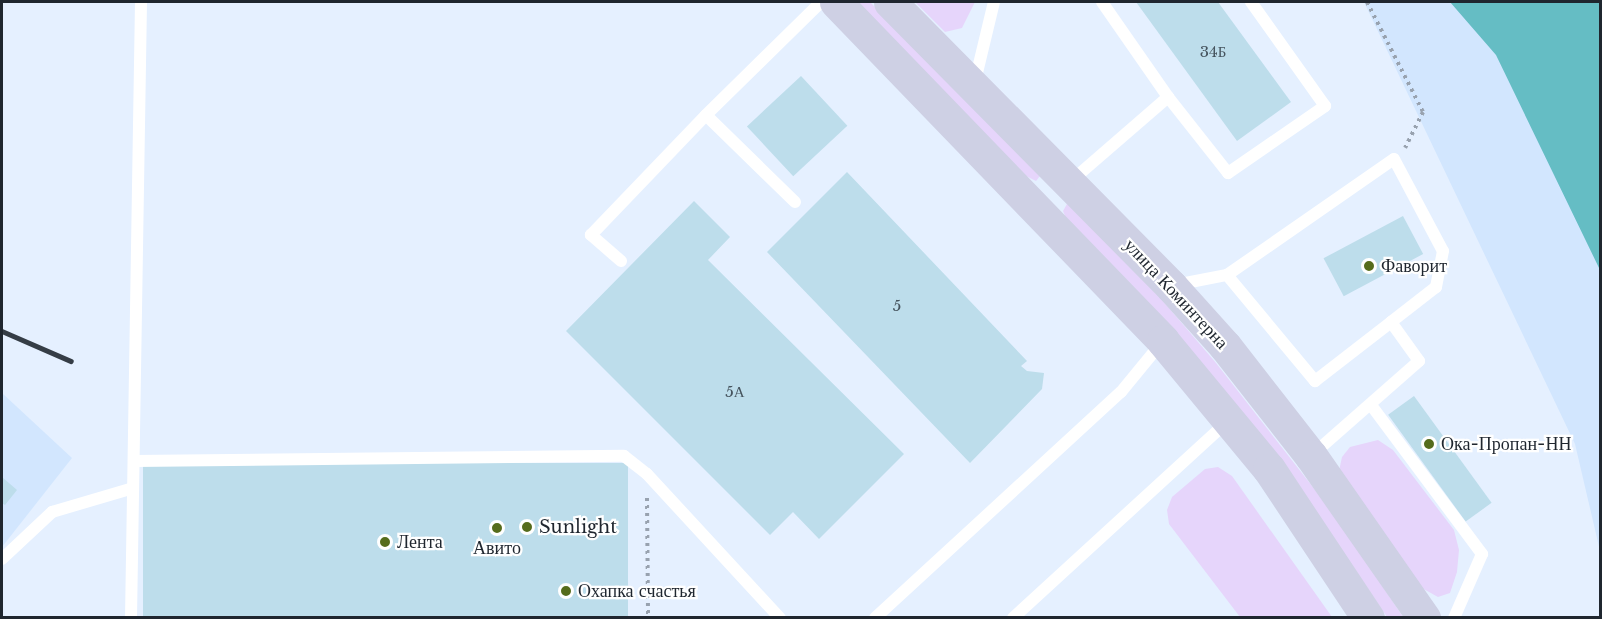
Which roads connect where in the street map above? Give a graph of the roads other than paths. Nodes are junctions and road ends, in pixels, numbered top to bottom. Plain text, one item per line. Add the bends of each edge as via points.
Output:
1 (141, 2) edge
2 (820, 2) edge
3 (836, 2) edge
4 (890, 2) edge
5 (994, 2) edge
6 (1102, 2) edge
7 (1251, 2) edge
8 (974, 86) junction
9 (1168, 97) junction
10 (706, 116) junction
11 (1069, 182) junction
12 (795, 202) dead end
13 (1041, 211) junction
14 (621, 261) dead end
15 (1227, 275) junction
16 (1171, 286) junction
17 (1391, 322) junction
18 (1163, 341) junction
19 (1371, 405) junction
20 (1230, 420) junction
21 (1311, 456) junction
22 (134, 461) junction
23 (133, 488) junction
24 (2, 558) edge
25 (131, 618) edge
26 (780, 618) edge
27 (875, 618) edge
28 (1013, 618) edge
29 (1368, 618) edge
30 (1424, 618) edge
31 (1454, 618) edge

1 - 22 lane
2 - 10 lane
3 - 13 main road
4 - 8 main road, улица Коминтерна
5 - 8 lane
6 - 9 lane
7 - 9 lane via 1325,106 1228,173
8 - 11 main road, улица Коминтерна
9 - 11 lane
10 - 12 lane
10 - 14 lane via 591,235
11 - 13 main road
11 - 16 main road, улица Коминтерна
13 - 18 main road
15 - 16 lane
15 - 17 lane via 1315,381
15 - 17 lane via 1394,159 1443,251 1437,287
16 - 21 main road, улица Коминтерна via 1225,346
17 - 19 lane via 1419,362
18 - 20 main road
18 - 27 lane via 1121,392
19 - 21 lane
19 - 31 lane via 1482,554
20 - 28 lane
20 - 29 main road via 1300,513
21 - 30 main road, улица Коминтерна
22 - 23 lane
22 - 26 lane via 624,456 646,474
23 - 24 lane via 52,512
23 - 25 lane

